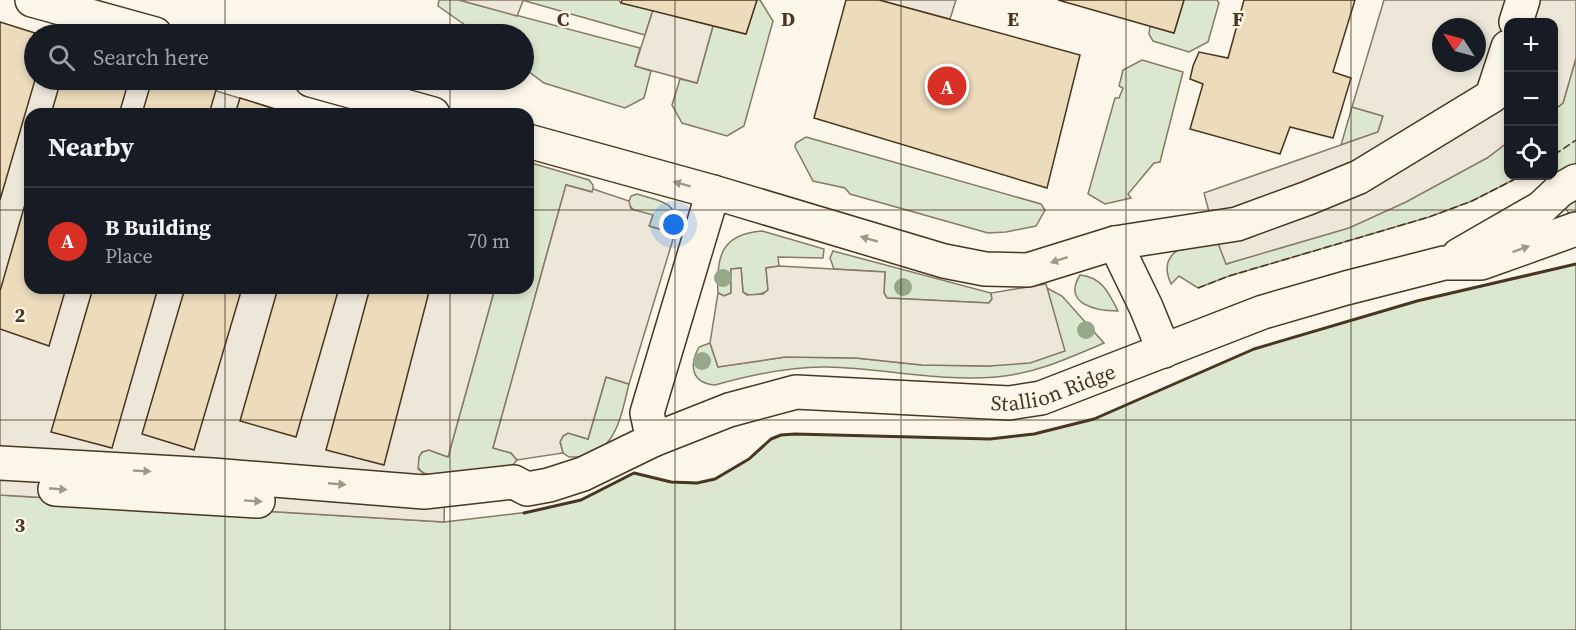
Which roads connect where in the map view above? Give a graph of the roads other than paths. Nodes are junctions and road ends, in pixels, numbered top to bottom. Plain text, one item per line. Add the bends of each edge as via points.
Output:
1 (33, 0) edge
2 (1522, 0) edge
3 (1517, 18) edge
4 (119, 24) edge
5 (1504, 61) edge
6 (347, 90) edge
7 (411, 108) edge
8 (534, 143) edge
9 (1576, 181) edge
10 (713, 192) junction
11 (1576, 229) edge
12 (1115, 243) junction
13 (1444, 263) junction
14 (1164, 351) junction
15 (653, 440) junction
16 (0, 463) edge
17 (0, 483) edge
18 (527, 489) junction

1 - 4 street
2 - 3 street
5 - 12 street via 1492,96 1359,177 1237,224
6 - 7 street
10 -> 8 street
9 - 13 street, Stallion Ridge via 1541,208
12 -> 10 street via 1028,270 985,268 944,261
10 - 15 street via 647,413
13 -> 11 street, Stallion Ridge via 1481,263
12 - 14 street
13 - 14 street, Stallion Ridge via 1263,312
14 - 15 street, Stallion Ridge via 1041,398 1009,403 796,392 729,410
15 - 18 street, Stallion Ridge via 583,474
16 -> 18 street via 424,492 514,483
17 -> 18 street via 422,512 517,501

